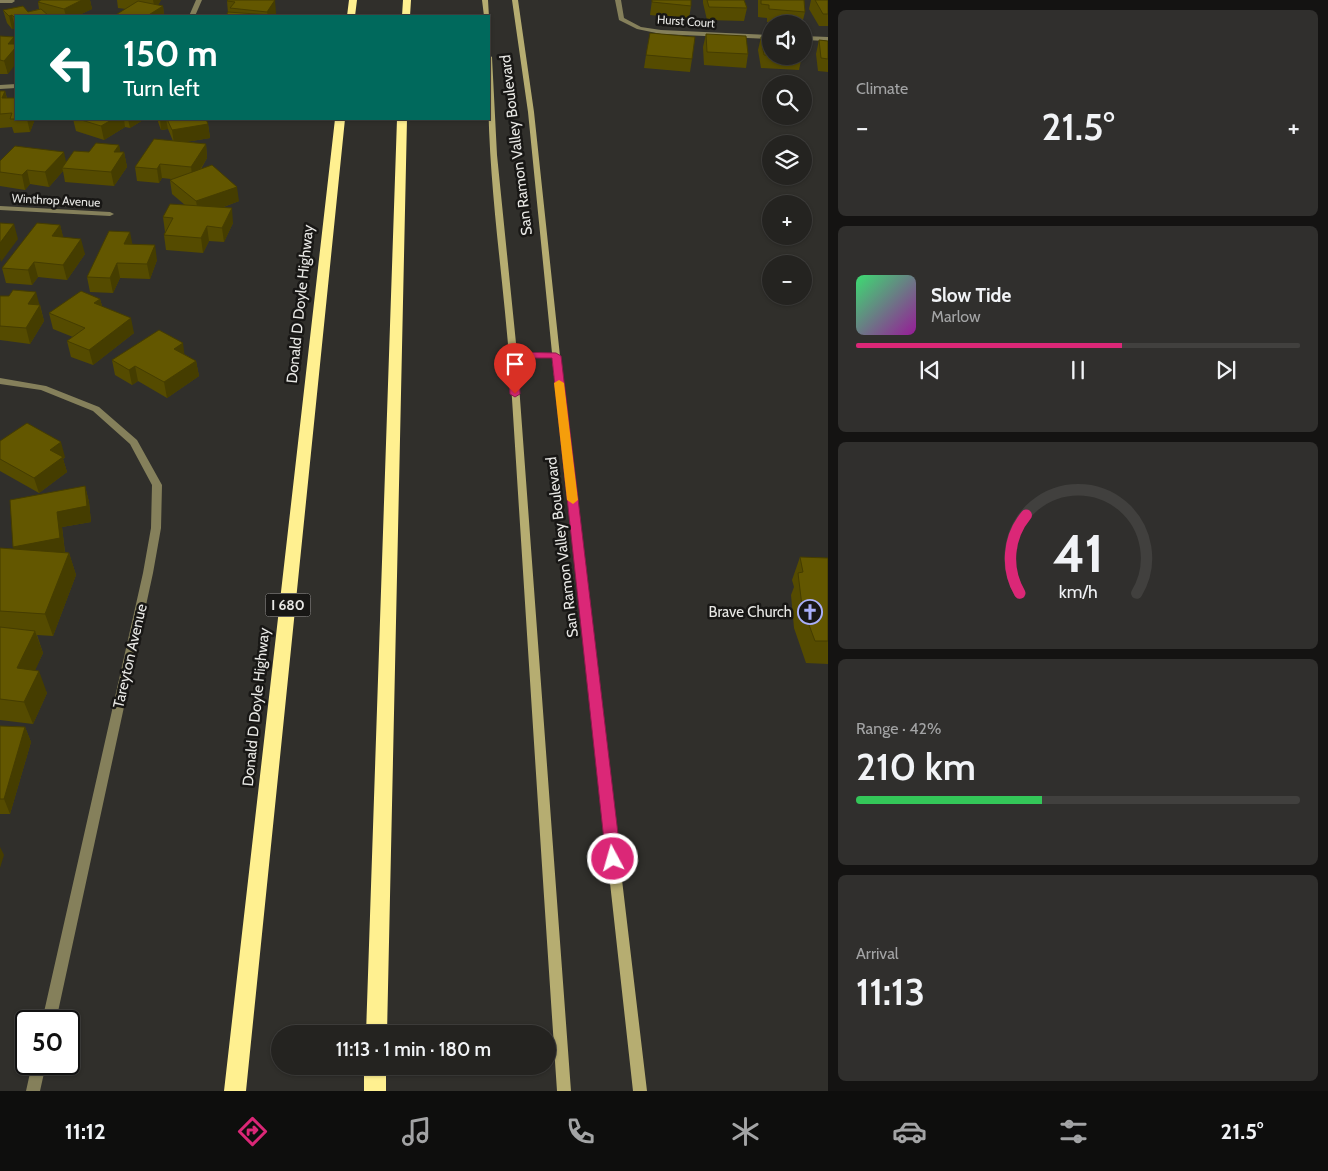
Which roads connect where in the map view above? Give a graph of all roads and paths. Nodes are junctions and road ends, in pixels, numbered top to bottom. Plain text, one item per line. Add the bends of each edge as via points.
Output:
1 (0, 0) edge
2 (199, 0) edge
3 (353, 0) edge
4 (406, 0) edge
5 (485, 0) edge
6 (515, 0) edge
7 (618, 0) edge
8 (12, 1) edge
9 (192, 15) edge
10 (351, 15) edge
11 (406, 15) edge
12 (487, 15) edge
13 (762, 37) edge
14 (812, 38) edge
15 (828, 39) edge
16 (490, 77) edge
17 (15, 86) edge
18 (0, 87) edge
19 (340, 120) edge
20 (402, 120) edge
21 (0, 208) edge
22 (110, 214) dead end
23 (513, 355) junction
24 (556, 356) junction
25 (0, 380) edge
26 (51, 1010) edge
27 (376, 1025) edge
28 (37, 1075) edge
29 (375, 1075) edge
30 (33, 1091) edge
31 (235, 1091) edge
32 (374, 1091) edge
33 (564, 1091) edge
34 (640, 1091) edge

1 - 8 street
2 - 9 street
3 - 10 highway
4 - 11 highway
5 - 12 main road
6 - 24 main road, San Ramon Valley Boulevard via 531,112
7 - 13 street, Hurst Court via 621,19 639,28
14 - 15 street
16 - 23 main road, San Ramon Valley Boulevard
17 - 18 street
19 - 31 highway, Donald D Doyle Highway / I 680
20 - 27 highway
21 - 22 street, Winthrop Avenue
23 - 24 main road
23 - 33 main road, San Ramon Valley Boulevard
24 - 34 main road, San Ramon Valley Boulevard
25 - 26 street, Tareyton Avenue via 44,388 96,409 134,442 157,485 156,528 148,573
28 - 30 street
29 - 32 highway

